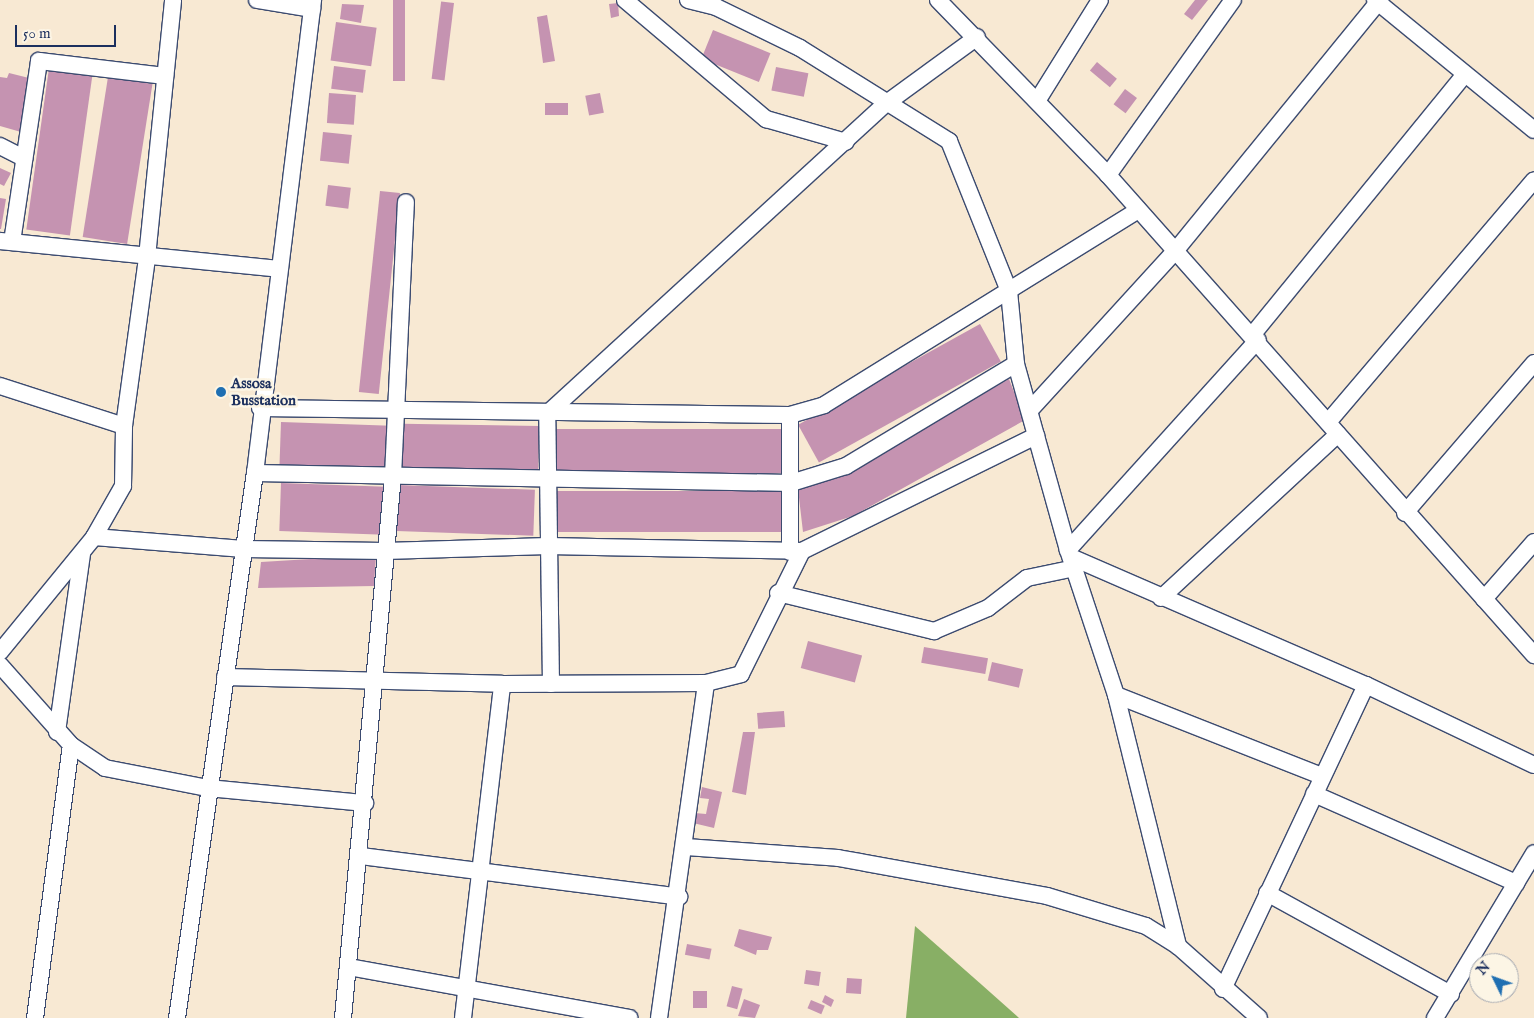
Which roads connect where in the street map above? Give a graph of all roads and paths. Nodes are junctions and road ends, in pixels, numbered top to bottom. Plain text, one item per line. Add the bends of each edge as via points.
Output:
1 (173, 0) edge
2 (257, 0) edge
3 (625, 0) edge
4 (688, 0) edge
5 (938, 0) edge
6 (1233, 0) edge
7 (1378, 1) edge
8 (313, 4) edge
9 (1092, 4) edge
10 (977, 36) junction
11 (1464, 75) junction
12 (165, 76) junction
13 (1038, 98) junction
14 (888, 102) junction
15 (1534, 130) edge
16 (846, 142) junction
17 (0, 146) edge
18 (24, 158) junction
19 (1108, 175) junction
20 (1534, 180) edge
21 (406, 202) dead end
22 (1139, 210) junction
23 (6, 242) edge
24 (1176, 250) junction
25 (147, 258) junction
26 (279, 269) junction
27 (1009, 291) junction
28 (1255, 337) junction
29 (1534, 363) edge
30 (1016, 364) junction
31 (0, 386) edge
32 (260, 408) junction
33 (1030, 410) junction
34 (397, 412) junction
35 (547, 414) junction
36 (790, 415) junction
37 (1329, 421) junction
38 (124, 426) junction
39 (1338, 434) junction
40 (1036, 436) junction
41 (255, 473) junction
42 (393, 476) junction
43 (547, 482) junction
44 (791, 483) junction
45 (1405, 512) junction
46 (94, 537) junction
47 (1534, 542) edge
48 (548, 546) junction
49 (244, 549) junction
50 (385, 551) junction
51 (82, 552) junction
52 (796, 552) junction
53 (1071, 558) junction
54 (778, 593) junction
55 (1161, 598) junction
56 (1484, 599) junction
57 (0, 652) edge
58 (1534, 655) edge
59 (0, 665) edge
60 (225, 677) junction
61 (372, 682) junction
62 (706, 683) junction
63 (502, 684) junction
64 (551, 684) junction
65 (1366, 685) junction
66 (1116, 695) junction
67 (57, 732) junction
68 (70, 745) junction
69 (1534, 765) edge
70 (1322, 776) junction
71 (208, 788) junction
72 (1314, 794) junction
73 (365, 803) junction
74 (686, 847) junction
75 (1534, 853) edge
76 (361, 856) junction
77 (478, 874) junction
78 (1516, 883) junction
79 (1267, 893) junction
80 (680, 897) junction
81 (1178, 946) junction
82 (349, 967) junction
83 (467, 987) junction
84 (1222, 989) junction
85 (1451, 994) junction
86 (35, 1018) edge
87 (177, 1018) edge
88 (343, 1018) edge
89 (463, 1018) edge
90 (629, 1018) edge
91 (659, 1018) edge
92 (1259, 1018) edge
93 (1435, 1018) edge

1 - 12 street
2 - 8 street
3 - 16 street via 766,119
4 - 14 street via 716,8 800,48
5 - 10 street
6 - 19 street
7 - 11 street
7 - 24 street
8 - 26 street
9 - 13 street
10 - 13 street
10 - 14 street
11 - 15 street
11 - 28 street
12 - 18 street via 39,61
12 - 25 street
13 - 19 street
14 - 16 street
14 - 27 street via 949,141
16 - 35 street
17 - 18 street
18 - 23 street
19 - 22 street
20 - 37 street
21 - 34 street
22 - 24 street
22 - 27 street
23 - 25 street
24 - 28 street
24 - 33 street
25 - 26 street
25 - 38 street
26 - 32 street
27 - 30 street
27 - 36 street via 824,405
28 - 37 street
28 - 53 street
29 - 45 street
30 - 33 street
30 - 44 street via 846,466
31 - 38 street
32 - 34 street
32 - 41 street
33 - 40 street
34 - 35 street
34 - 42 street
35 - 36 street
35 - 43 street
36 - 44 street
37 - 39 street
38 - 46 street via 123,486
39 - 45 street
39 - 55 street
40 - 52 street
40 - 53 street
41 - 42 street
41 - 49 street
42 - 43 street
42 - 50 street
43 - 44 street
43 - 48 street
44 - 52 street
45 - 56 street
46 - 49 street
46 - 51 street
47 - 56 street
48 - 50 street
48 - 52 street
48 - 64 street
49 - 50 street
49 - 60 street
50 - 61 street
51 - 57 street
51 - 67 street
52 - 54 street
53 - 54 street via 1027,578 988,608 934,631
53 - 55 street
53 - 66 street
54 - 62 street via 741,674
55 - 65 street
56 - 58 street
59 - 67 street
60 - 61 street
60 - 71 street
61 - 63 street
61 - 73 street
62 - 64 street
62 - 74 street
63 - 64 street
63 - 77 street
65 - 69 street
65 - 70 street
66 - 70 street
66 - 81 street
67 - 68 street
68 - 71 street via 105,768
68 - 86 street
70 - 72 street
71 - 73 street
71 - 87 street
72 - 78 street
72 - 79 street
73 - 76 street
74 - 80 street
74 - 81 street via 838,858 1047,896 1138,923
75 - 78 street
76 - 77 street
76 - 82 street
77 - 80 street
77 - 83 street
78 - 85 street
79 - 84 street
79 - 85 street
80 - 91 street
81 - 84 street
82 - 83 street
82 - 88 street
83 - 89 street
83 - 90 street
84 - 92 street
85 - 93 street

